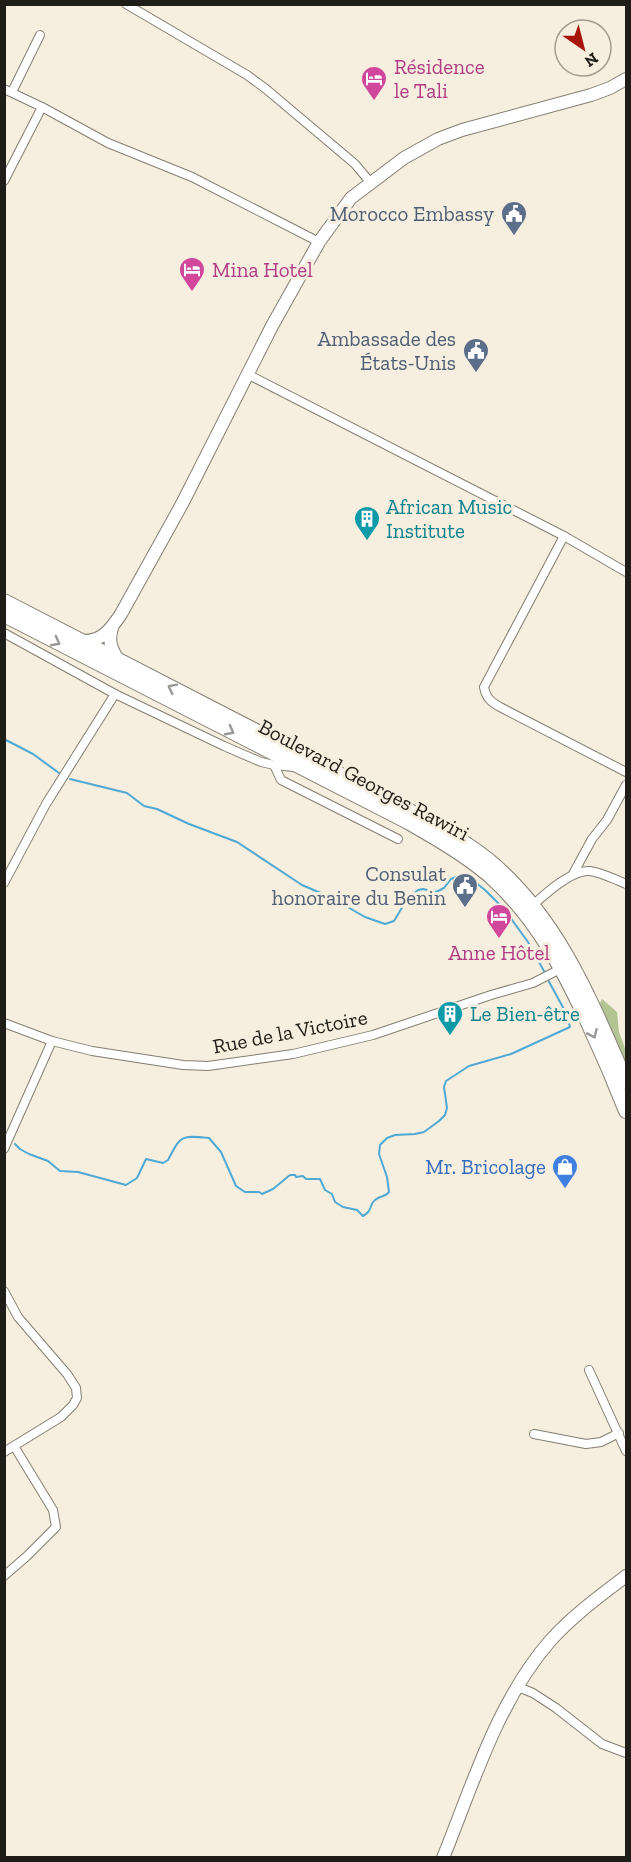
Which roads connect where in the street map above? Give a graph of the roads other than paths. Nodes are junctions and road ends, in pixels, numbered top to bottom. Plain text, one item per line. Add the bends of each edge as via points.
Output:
1 (126, 4) edge
2 (40, 35) dead end
3 (627, 79) edge
4 (8, 91) edge
5 (42, 107) junction
6 (4, 181) edge
7 (370, 182) junction
8 (319, 242) junction
9 (247, 374) junction
10 (564, 536) junction
11 (627, 572) edge
12 (4, 601) edge
13 (4, 615) edge
14 (112, 628) junction
15 (4, 633) edge
16 (82, 641) junction
17 (118, 660) junction
18 (115, 694) junction
19 (274, 765) junction
20 (297, 766) junction
21 (627, 772) edge
22 (627, 785) edge
23 (398, 839) dead end
24 (572, 875) junction
25 (4, 883) edge
26 (627, 884) edge
27 (532, 905) junction
28 (552, 974) junction
29 (5, 1024) edge
30 (52, 1041) junction
31 (627, 1082) edge
32 (627, 1111) edge
33 (4, 1149) edge
34 (4, 1291) edge
35 (589, 1370) dead end
36 (619, 1433) junction
37 (534, 1434) dead end
38 (14, 1446) junction
39 (627, 1451) edge
40 (4, 1452) edge
41 (4, 1576) edge
42 (627, 1576) edge
43 (518, 1687) junction
44 (627, 1753) edge
45 (443, 1857) edge

1 - 7 street via 247,75 355,164
2 - 4 street
3 - 7 main road via 591,95 444,137
4 - 5 street
5 - 6 street
5 - 8 street via 108,143 192,177
7 - 8 main road via 344,206
8 - 9 main road
9 - 10 street
9 - 14 main road via 182,504
10 - 11 street
10 - 21 street via 484,687 486,695 490,702
12 - 16 main road, Boulevard Georges Rawiri
13 -> 20 main road, Boulevard Georges Rawiri
14 - 16 main road via 98,640
14 - 17 main road via 110,645
15 - 18 street
16 - 17 main road, Boulevard Georges Rawiri
27 -> 17 main road, Boulevard Georges Rawiri via 488,861 441,828
18 - 19 street via 224,746
18 - 25 street via 46,804
19 - 20 street
19 - 23 street via 281,780
20 - 28 main road, Boulevard Georges Rawiri via 431,835 479,867 529,917 545,939
22 - 24 street
24 - 26 street via 588,871
24 - 27 street
27 - 31 main road, Boulevard Georges Rawiri via 582,981
28 - 30 street, Rue de la Victoire via 374,1035 239,1063 183,1065
28 -> 32 main road, Boulevard Georges Rawiri via 588,1023
29 - 30 street, Rue de la Victoire
30 - 33 street
34 - 38 street via 18,1317 67,1374 77,1398 61,1417
35 - 36 street
36 - 37 street via 591,1444
36 - 39 street
38 - 40 street
38 - 41 street via 52,1510 56,1527
42 - 43 main road via 565,1626
43 - 44 street via 556,1708 602,1744
43 - 45 main road via 487,1746

